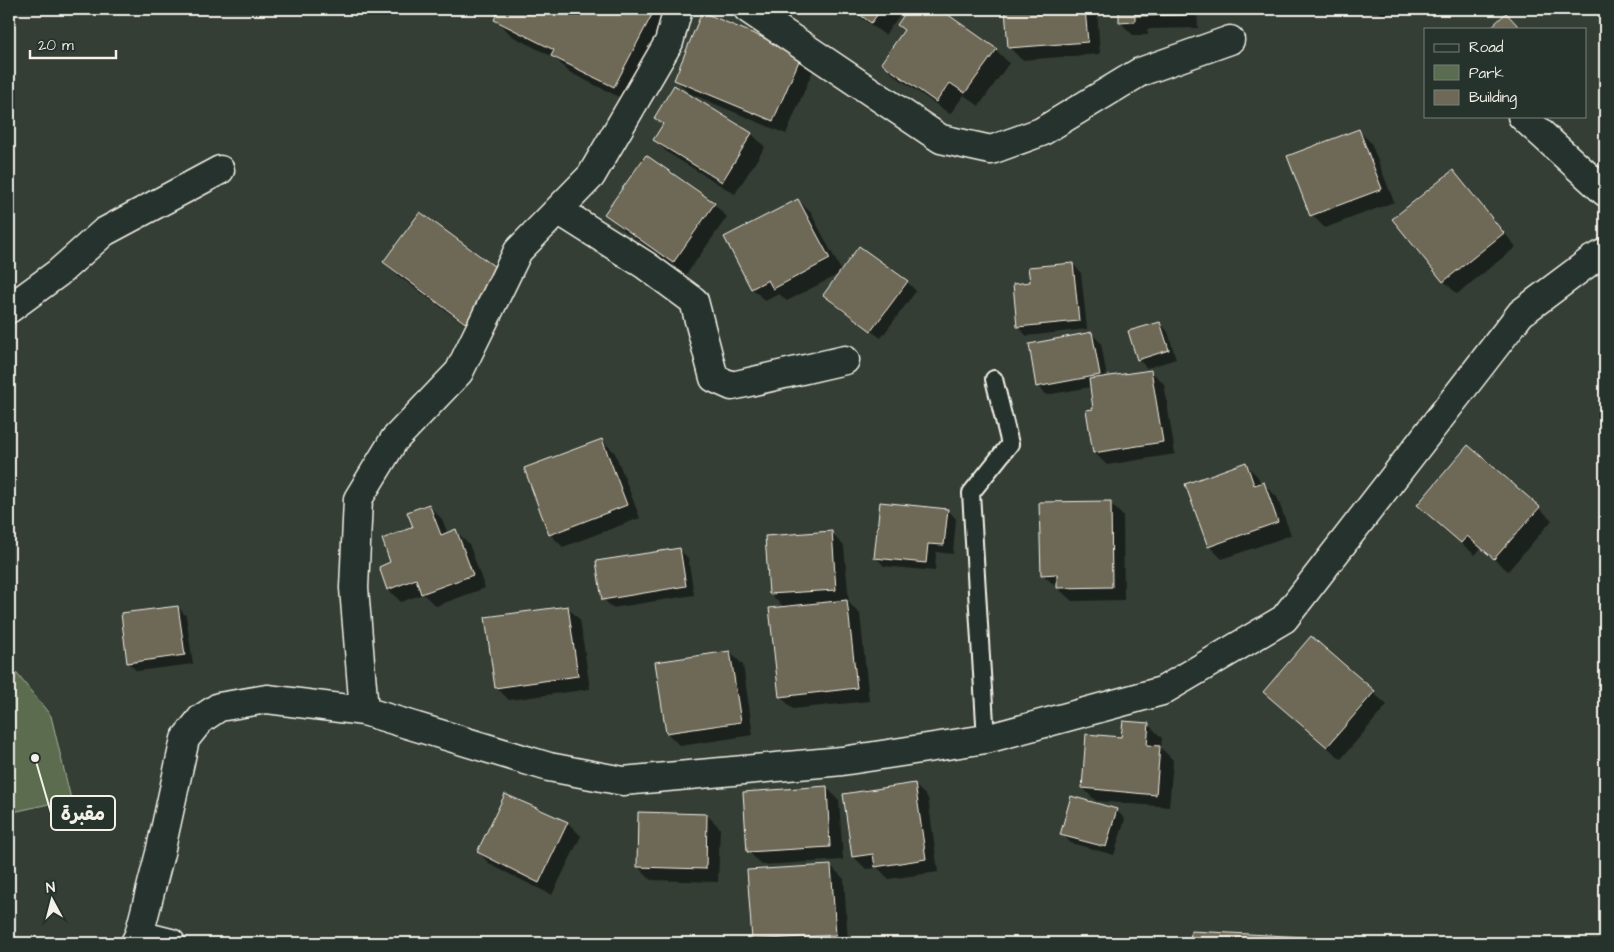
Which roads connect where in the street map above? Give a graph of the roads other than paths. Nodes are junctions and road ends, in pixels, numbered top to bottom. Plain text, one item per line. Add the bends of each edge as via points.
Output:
1 (678, 9) edge
2 (748, 9) edge
3 (1230, 40) dead end
4 (1524, 118) edge
5 (220, 170) dead end
6 (1605, 192) edge
7 (558, 210) junction
8 (1605, 252) edge
9 (9, 309) edge
10 (845, 360) dead end
11 (994, 379) dead end
12 (364, 711) junction
13 (986, 739) junction
14 (137, 939) edge
15 (171, 943) edge

1 - 7 street via 669,42 591,176
2 - 3 street via 941,139 991,150 1040,132 1140,72
4 - 6 street
5 - 9 street via 104,232 58,273
7 - 10 street via 645,265 694,301 714,378 732,386
7 - 12 street via 518,251 459,372 394,440 358,499 354,588
8 - 13 street via 1521,313 1284,620 1162,691
11 - 13 lane via 1010,444 971,494
12 - 13 street via 549,767 623,781 842,761
12 - 14 street via 267,699 219,707 201,719 185,739
14 - 15 street

